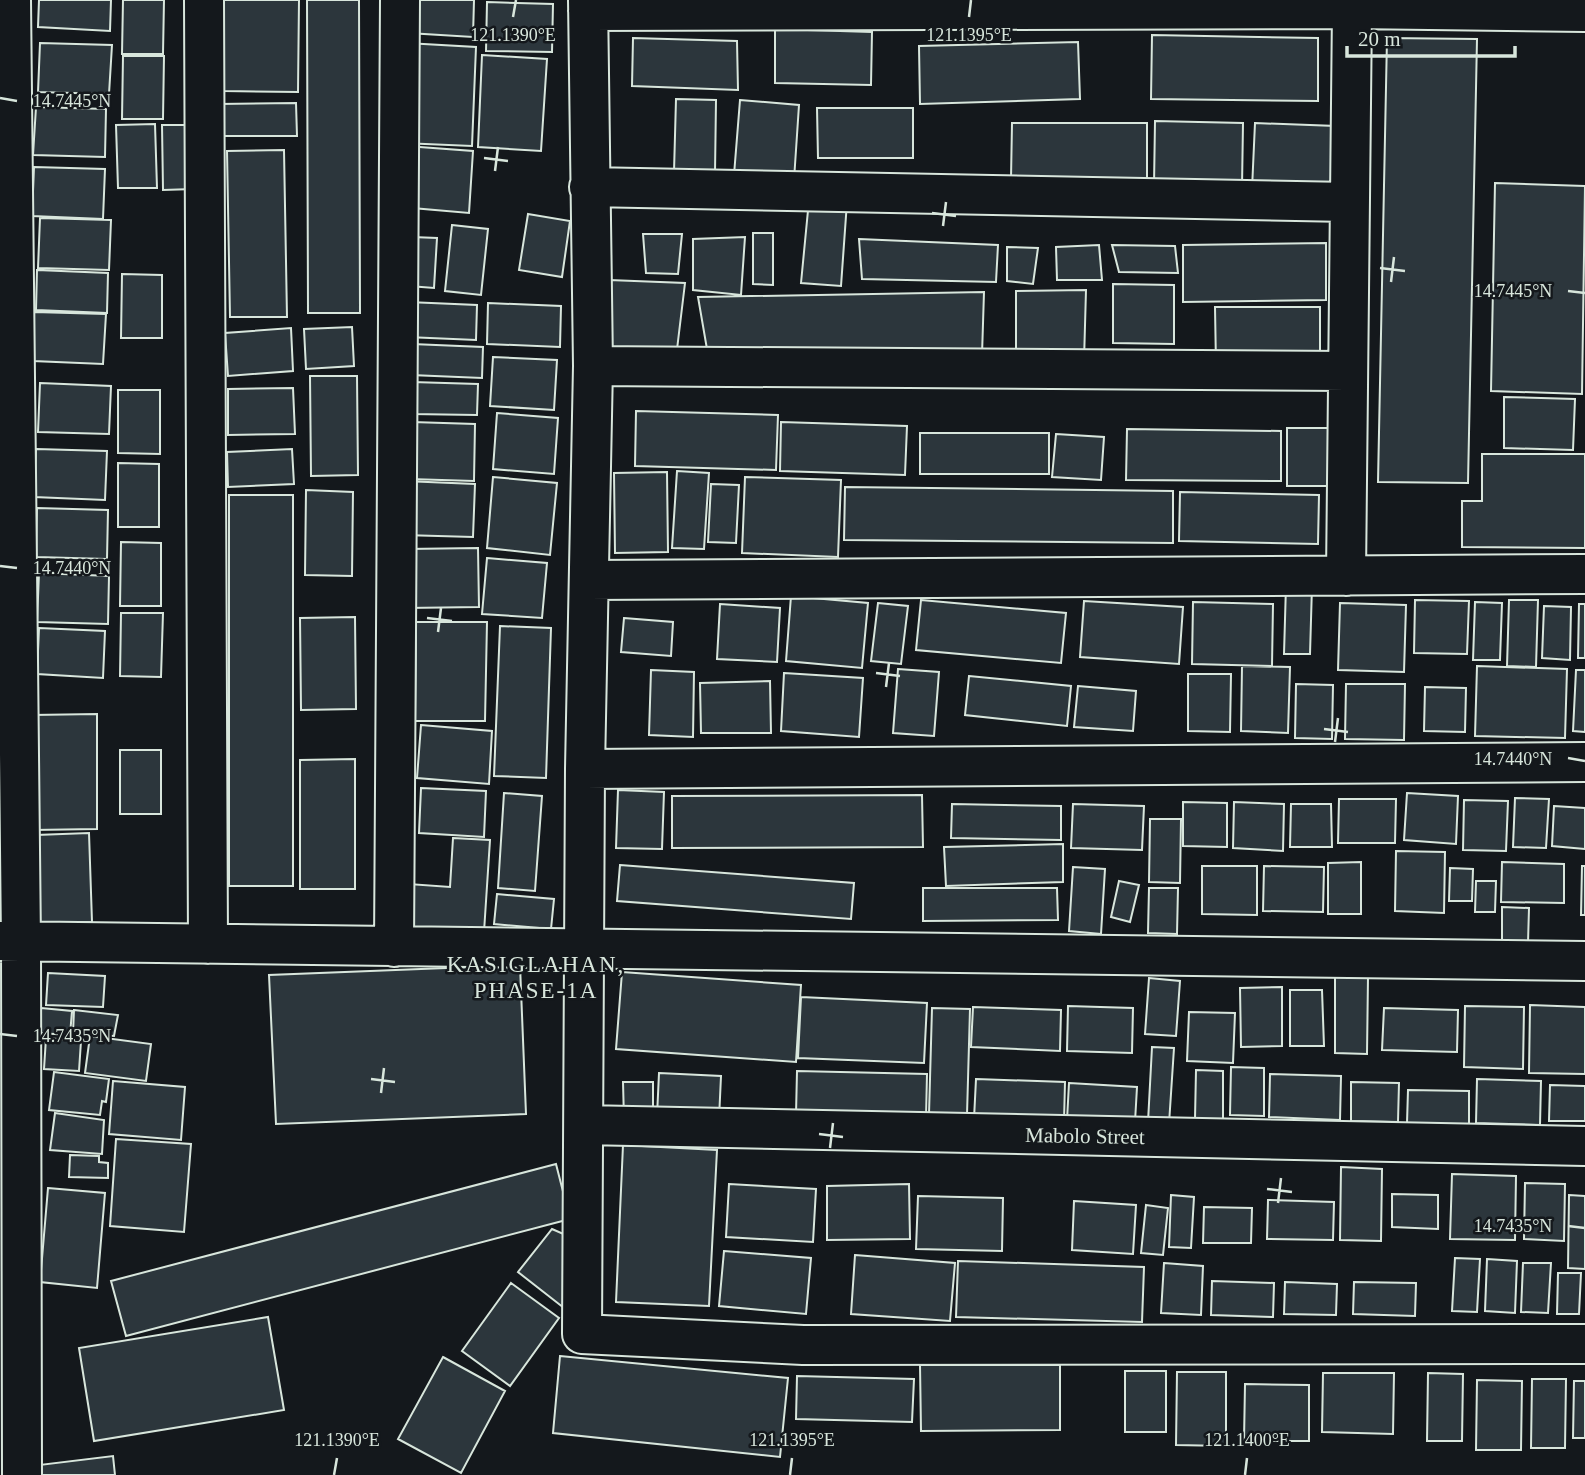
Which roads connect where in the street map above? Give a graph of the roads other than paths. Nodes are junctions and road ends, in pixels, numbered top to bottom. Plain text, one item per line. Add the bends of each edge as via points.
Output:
1 (11, 0) edge
2 (204, 0) edge
3 (400, 0) edge
4 (588, 5) edge
5 (1352, 9) junction
6 (1585, 12) edge
7 (589, 187) junction
8 (1348, 202) junction
9 (593, 366) junction
10 (1347, 371) junction
11 (1585, 574) edge
12 (1346, 576) junction
13 (589, 580) junction
14 (1585, 762) edge
15 (585, 769) junction
16 (11, 942) edge
17 (208, 944) junction
18 (394, 947) junction
19 (586, 949) junction
20 (1585, 961) edge
21 (584, 1125) junction
22 (1585, 1146) edge
23 (1585, 1344) edge
24 (22, 1475) edge

1 - 16 street
2 - 17 street
3 - 18 street
4 - 5 street
4 - 7 street
5 - 6 street
5 - 8 street
7 - 8 street
7 - 9 street
8 - 10 street
9 - 10 street
9 - 13 street
10 - 12 street
11 - 12 street
12 - 13 street
13 - 15 street
14 - 15 street
15 - 19 street
16 - 17 street
16 - 24 street
17 - 18 street
18 - 19 street
19 - 20 street
19 - 21 street
21 - 22 street, Mabolo Street
21 - 23 street via 582,1334 803,1345

